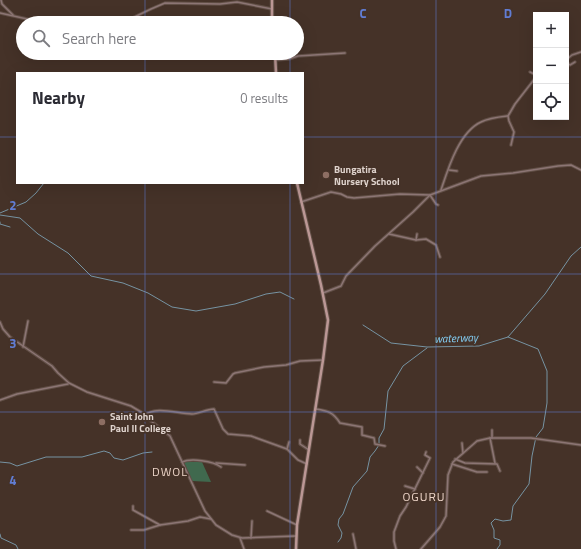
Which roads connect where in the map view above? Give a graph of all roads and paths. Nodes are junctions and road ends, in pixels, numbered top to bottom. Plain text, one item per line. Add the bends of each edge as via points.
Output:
1 (1, 0) edge
2 (272, 0) edge
3 (272, 9) junction
4 (0, 13) edge
5 (13, 15) junction
6 (17, 16) edge
7 (136, 16) edge
8 (272, 16) edge
9 (581, 52) edge
10 (345, 53) dead end
11 (304, 56) edge
12 (569, 59) edge
13 (275, 60) edge
14 (575, 62) dead end
15 (569, 63) edge
16 (276, 72) edge
17 (530, 72) dead end
18 (533, 74) edge
19 (533, 80) edge
20 (508, 116) junction
21 (511, 145) dead end
22 (449, 170) junction
23 (581, 170) edge
24 (456, 171) dead end
25 (297, 184) edge
26 (441, 191) junction
27 (430, 196) junction
28 (301, 202) junction
29 (438, 205) dead end
30 (389, 234) junction
31 (416, 234) dead end
32 (416, 240) junction
33 (440, 257) dead end
34 (323, 293) junction
35 (28, 321) dead end
36 (0, 322) edge
37 (1, 330) edge
38 (23, 347) junction
39 (323, 360) junction
40 (214, 382) dead end
41 (69, 384) junction
42 (0, 400) edge
43 (316, 409) junction
44 (144, 416) junction
45 (492, 430) dead end
46 (491, 438) junction
47 (300, 440) dead end
48 (289, 442) dead end
49 (462, 443) dead end
50 (581, 445) edge
51 (385, 446) dead end
52 (287, 449) junction
53 (309, 450) junction
54 (426, 452) dead end
55 (463, 453) junction
56 (430, 459) junction
57 (455, 459) junction
58 (182, 462) junction
59 (431, 462) dead end
60 (216, 463) junction
61 (307, 464) junction
62 (452, 464) junction
63 (495, 464) junction
64 (245, 465) dead end
65 (221, 466) dead end
66 (417, 467) dead end
67 (500, 471) dead end
68 (487, 472) dead end
69 (423, 473) junction
70 (405, 486) dead end
71 (415, 489) junction
72 (133, 506) dead end
73 (267, 511) dead end
74 (211, 519) junction
75 (252, 521) dead end
76 (160, 525) junction
77 (297, 525) junction
78 (131, 530) dead end
79 (353, 534) dead end
80 (297, 536) junction
81 (240, 538) junction
82 (251, 538) junction
83 (244, 549) edge
84 (296, 549) edge
85 (356, 549) edge
86 (396, 549) edge
87 (421, 549) edge

1 - 5 street
2 - 3 street
3 - 7 street via 237,2 165,3
3 - 8 street
4 - 5 street
5 - 6 street
9 - 12 street
10 - 11 street
13 - 16 street
14 - 15 street
17 - 18 street
19 - 20 street
20 - 21 street via 514,132
20 - 22 street via 490,118 474,126 462,138
22 - 24 street
22 - 26 street
23 - 26 street via 564,165 481,176
25 - 28 street
26 - 27 street
27 - 28 street via 400,194 354,198 331,192
27 - 29 street
27 - 30 street
28 - 34 street
30 - 32 street
30 - 34 street via 346,276 340,287
31 - 32 street
32 - 33 street via 426,239 436,245
34 - 39 street via 328,320
35 - 38 street
36 - 37 street
37 - 38 street
38 - 41 street via 52,366
39 - 40 street via 300,360 286,365 235,373 226,383
39 - 43 street
41 - 42 street via 17,394
41 - 44 street via 131,406
43 - 51 street via 333,414 340,423 362,428 362,435 374,438 375,444
43 - 53 street
44 - 52 street via 157,411 191,414 214,409 228,434 251,436
44 - 58 street via 170,436
45 - 46 street
46 - 50 street via 531,438
46 - 55 street via 476,441
46 - 63 street
47 - 53 street via 300,444
48 - 52 street
49 - 55 street
52 - 61 street via 298,460
53 - 61 street
54 - 56 street
55 - 57 street
56 - 59 street
56 - 69 street
57 - 62 street
57 - 63 street via 465,463
58 - 60 street via 187,460
58 - 74 street via 201,504
60 - 64 street
60 - 65 street
61 - 77 street
62 - 68 street via 477,472
62 - 87 street via 448,475 446,516
63 - 67 street
66 - 69 street
69 - 71 street
70 - 71 street
71 - 86 street via 394,532
72 - 76 street via 133,510
73 - 77 street
74 - 76 street via 200,517
74 - 81 street via 218,526
75 - 82 street
76 - 78 street via 144,530
77 - 80 street
79 - 85 street
80 - 82 street
80 - 84 street
81 - 82 street
81 - 83 street

